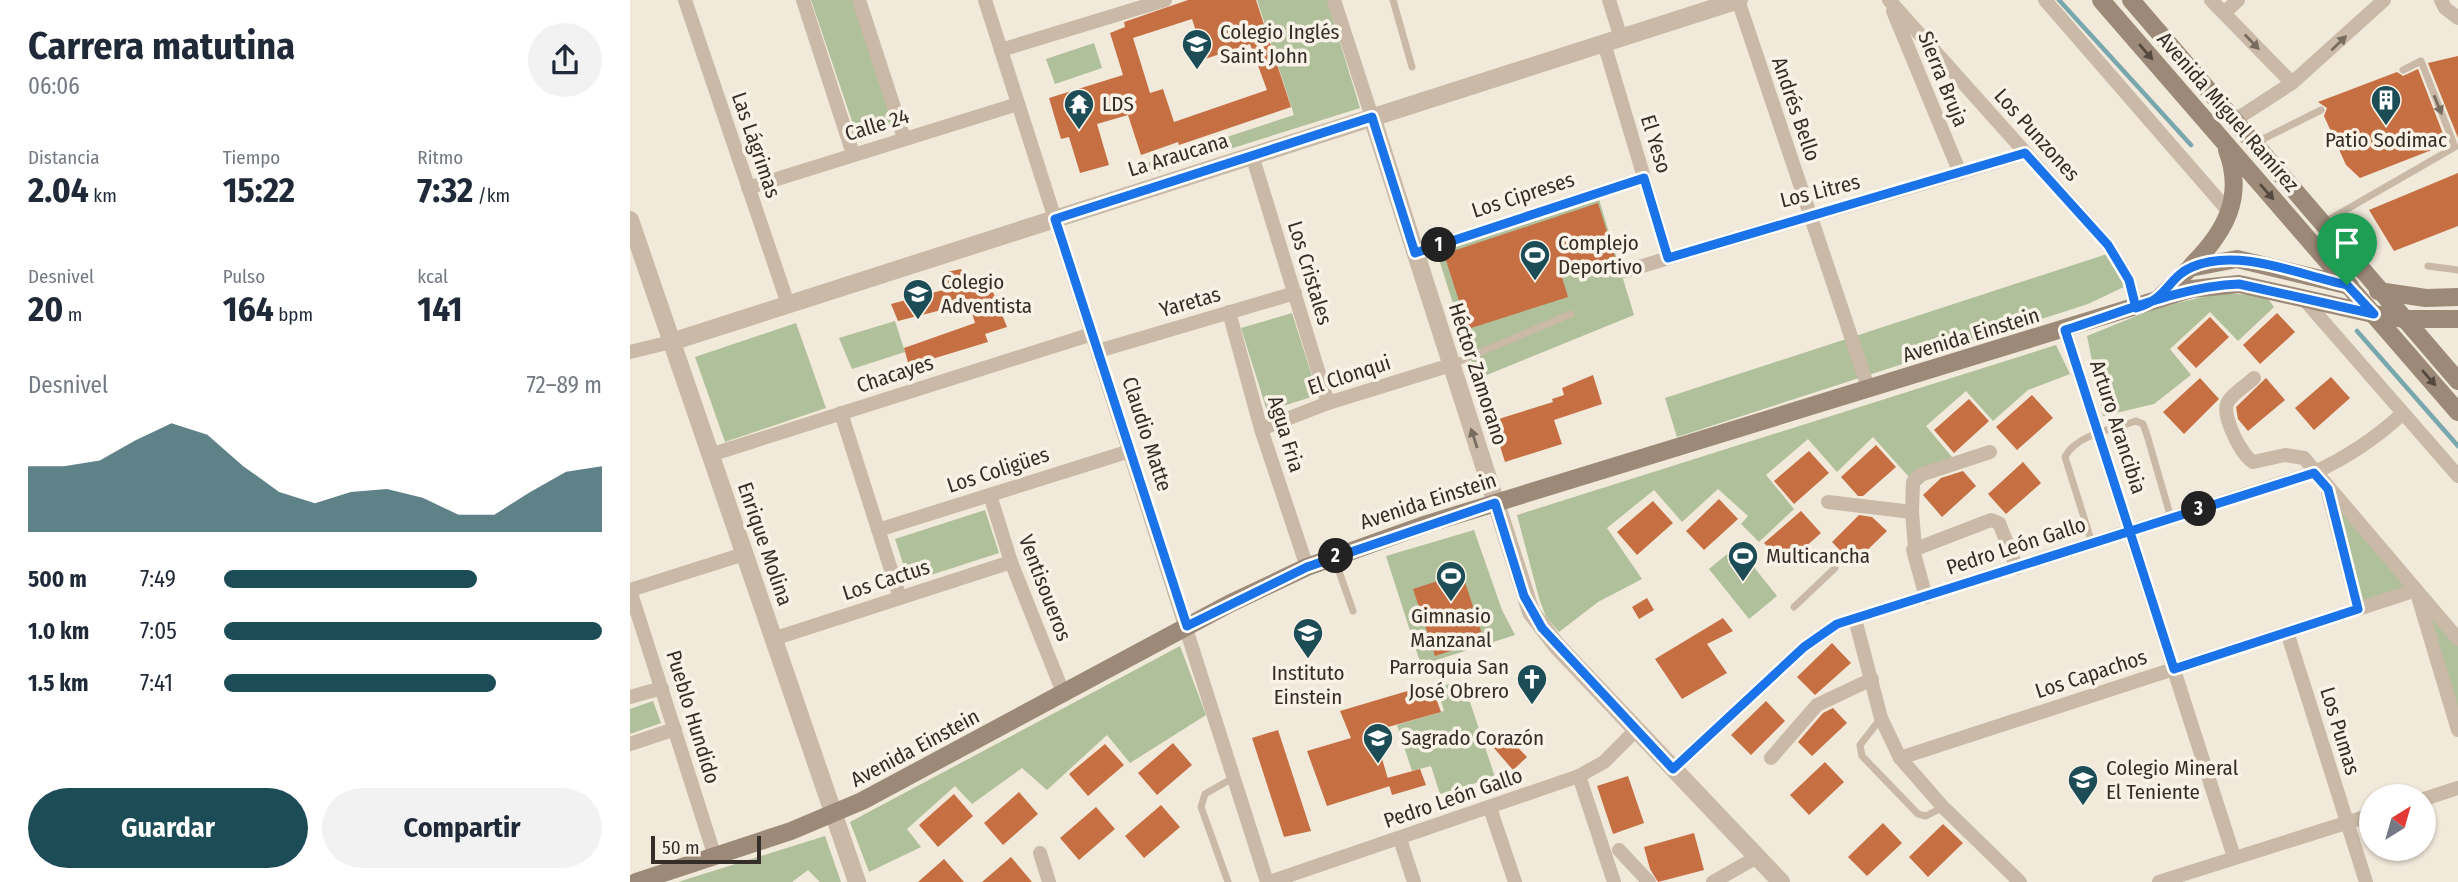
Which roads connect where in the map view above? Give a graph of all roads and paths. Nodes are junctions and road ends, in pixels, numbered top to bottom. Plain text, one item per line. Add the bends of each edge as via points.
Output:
1 (685, 0) edge
2 (803, 0) edge
3 (859, 0) edge
4 (985, 0) edge
5 (1165, 0) edge
6 (1334, 0) edge
7 (1393, 0) edge
8 (1609, 0) edge
9 (1738, 0) edge
10 (1889, 0) edge
11 (2046, 0) edge
12 (2101, 0) edge
13 (2131, 0) edge
14 (2211, 0) edge
15 (2238, 0) edge
16 (2384, 0) edge
17 (2441, 0) edge
18 (2224, 13) junction
19 (2458, 18) edge
20 (1613, 40) junction
21 (1001, 50) junction
22 (1412, 66) dead end
23 (2403, 70) dead end
24 (2292, 83) junction
25 (1018, 104) junction
26 (2321, 110) dead end
27 (1372, 117) junction
28 (2235, 120) junction
29 (904, 138) junction
30 (2223, 141) junction
31 (2254, 144) junction
32 (2025, 153) junction
33 (853, 154) junction
34 (1252, 155) junction
35 (1959, 173) junction
36 (1644, 178) junction
37 (748, 188) junction
38 (2230, 213) junction
39 (1810, 216) junction
40 (1055, 219) junction
41 (630, 220) edge
42 (2322, 223) junction
43 (1415, 253) junction
44 (1668, 258) junction
45 (2428, 266) dead end
46 (2190, 268) junction
47 (2458, 270) edge
48 (1626, 271) dead end
49 (2347, 285) junction
50 (2380, 292) junction
51 (1295, 293) junction
52 (2302, 297) junction
53 (2458, 297) edge
54 (2155, 303) junction
55 (788, 304) junction
56 (2136, 308) junction
57 (1230, 312) junction
58 (1572, 314) dead end
59 (2374, 314) junction
60 (2405, 318) junction
61 (2458, 319) edge
62 (2065, 330) junction
63 (1092, 334) junction
64 (671, 342) junction
65 (1098, 351) junction
66 (630, 352) edge
67 (1451, 365) junction
68 (2254, 378) dead end
69 (2458, 381) edge
70 (1869, 390) junction
71 (1328, 403) junction
72 (2458, 412) edge
73 (841, 413) junction
74 (2402, 414) junction
75 (1261, 429) junction
76 (2098, 433) junction
77 (1130, 451) junction
78 (1990, 452) dead end
79 (710, 454) junction
80 (2314, 473) junction
81 (2458, 476) edge
82 (2328, 489) junction
83 (990, 495) junction
84 (1828, 502) dead end
85 (1495, 503) junction
86 (1912, 512) junction
87 (2171, 518) junction
88 (878, 530) junction
89 (2130, 531) junction
90 (2092, 543) junction
91 (1915, 548) junction
92 (744, 554) junction
93 (1334, 556) junction
94 (1011, 562) junction
95 (1307, 567) junction
96 (1835, 568) dead end
97 (2017, 568) junction
98 (630, 590) edge
99 (2416, 590) junction
100 (1926, 597) junction
101 (900, 598) junction
102 (1794, 607) dead end
103 (2358, 609) junction
104 (1353, 611) dead end
105 (1855, 619) junction
106 (1187, 626) junction
107 (2287, 632) junction
108 (773, 639) junction
109 (2458, 639) edge
110 (2174, 669) junction
111 (1872, 679) junction
112 (662, 688) junction
113 (1064, 695) junction
114 (630, 697) edge
115 (1881, 718) junction
116 (675, 729) junction
117 (2458, 730) edge
118 (1635, 731) junction
119 (630, 744) edge
120 (1771, 758) dead end
121 (1900, 758) junction
122 (1673, 769) junction
123 (1578, 776) junction
124 (1233, 778) junction
125 (2458, 788) edge
126 (2436, 795) edge
127 (1943, 807) junction
128 (1490, 808) junction
129 (833, 814) junction
130 (2359, 819) edge
131 (2347, 823) junction
132 (1400, 839) junction
133 (1619, 850) dead end
134 (1041, 853) dead end
135 (715, 857) junction
136 (1757, 857) junction
137 (2234, 857) junction
138 (636, 882) edge
139 (857, 882) edge
140 (1049, 882) edge
141 (1228, 882) edge
142 (1268, 882) edge
143 (1414, 882) edge
144 (1515, 882) edge
145 (1614, 882) edge
146 (1649, 882) edge
147 (1713, 882) edge
148 (1781, 882) edge
149 (2020, 882) edge
150 (2159, 882) edge
151 (2366, 882) edge

1 - 37 street, Las Lágrimas
2 - 33 street
3 - 29 street
4 - 21 street, Claudio Matte
5 - 21 street
6 - 27 street, Héctor Zamorano
7 - 22 lane
8 - 20 street, El Yeso
9 - 20 street, La Araucana
9 - 39 street, Andrés Bello
10 - 32 street, Los Punzones
10 - 35 street, Sierra Bruja
11 - 38 street
12 -> 30 main road, Avenida Miguel Ramírez
13 - 28 main road, Avenida Miguel Ramírez
14 - 18 street
15 - 18 street
24 -> 16 street
17 - 19 street
18 -> 24 street
20 - 27 street, La Araucana
20 - 36 street, El Yeso
21 - 25 street, Claudio Matte
23 -> 42 lane via 2421,61 2455,147
24 - 28 street
25 - 29 street, Calle 24
25 - 40 street, Claudio Matte
26 - 31 lane
27 - 34 street, La Araucana
27 - 43 street, Héctor Zamorano
28 - 31 main road, Avenida Miguel Ramírez
29 - 33 street, Calle 24
30 - 38 main road via 2235,194
30 -> 49 main road, Avenida Miguel Ramírez
31 - 42 main road, Avenida Miguel Ramírez
32 - 35 street, Los Litres
32 - 56 street, Los Punzones via 2108,245 2129,280
33 - 37 street, Calle 24
34 - 40 street, La Araucana
34 - 51 street, Los Cristales
35 - 39 street, Los Litres
36 - 43 street, Los Cipreses
36 - 44 street, El Yeso
37 - 55 street, Las Lágrimas
38 - 46 main road via 2209,248
39 - 44 street, Los Litres
39 - 70 street, Andrés Bello
40 - 55 street, La Araucana
40 - 63 street, Claudio Matte
41 - 64 street, Enrique Molina
42 - 50 main road, Avenida Miguel Ramírez
43 - 67 street, Héctor Zamorano
44 - 48 street, Los Litres
45 - 47 lane
46 - 49 main road via 2237,259
46 - 54 main road
49 - 50 main road
49 - 59 main road, Avenida Miguel Ramírez
50 - 53 main road
50 - 60 main road, Avenida Miguel Ramírez
51 - 57 street, Yaretas
51 - 71 street, Los Cristales
52 - 54 main road, Avenida Einstein via 2239,284 2192,289
52 - 59 main road, Avenida Einstein
52 - 74 street
54 - 56 main road, Avenida Einstein
55 - 64 street, La Araucana
56 - 62 main road, Avenida Einstein
57 - 65 street, Yaretas
57 - 75 street, Agua Fria
58 - 67 lane
59 - 60 main road, Avenida Einstein
59 -> 72 main road, Avenida Miguel Ramírez
60 - 61 main road, Avenida Einstein
60 - 69 main road, Avenida Miguel Ramírez
62 - 70 main road, Avenida Einstein
62 - 76 street, Arturo Arancibia
63 - 65 street, Claudio Matte
63 - 73 street, Chacayes
64 - 66 street, La Araucana
64 - 79 street, Enrique Molina
65 - 77 street, Claudio Matte
67 - 71 street, El Clonqui
85 -> 67 street, Héctor Zamorano
68 - 80 street via 2227,402 2239,449 2253,462 2297,455
70 - 85 main road, Avenida Einstein
71 - 75 street, El Clonqui
73 - 79 street, Chacayes
73 - 88 street
74 - 80 street, Pedro León Gallo via 2376,438
74 - 81 street
75 - 95 street, Agua Fria
76 - 87 lane via 2136,421 2143,424
76 - 89 street, Arturo Arancibia
76 - 90 lane via 2071,447 2065,457
77 - 83 street, Los Coligües
77 - 106 street, Claudio Matte
78 - 86 street via 1920,475 1913,482
79 - 92 street, Enrique Molina
80 - 82 street
80 - 87 street, Pedro León Gallo
82 - 99 street
82 - 103 street
83 - 88 street, Los Coligües
83 - 94 street, Ventisoueros
84 - 86 street
85 - 93 main road, Avenida Einstein
85 - 118 street, Héctor Zamorano via 1531,612
86 - 91 street
87 - 89 street, Pedro León Gallo
88 - 101 street
89 - 90 street, Pedro León Gallo
89 - 110 street, Arturo Arancibia
90 - 97 street, Pedro León Gallo
91 - 97 street via 1996,521
91 - 100 street
92 - 98 street
92 - 108 street, Enrique Molina
93 - 95 main road, Avenida Einstein
93 - 104 lane
94 - 101 street, Los Cactus
94 - 113 street, Ventisoueros
95 - 106 main road, Avenida Einstein
96 - 102 lane
97 - 100 street, Pedro León Gallo
98 - 112 street, Pueblo Hundido
99 - 103 street, Los Capachos
99 - 109 street
99 - 117 street
100 - 105 street, Pedro León Gallo
101 - 108 street, Los Cactus
103 - 107 street, Los Capachos
105 - 111 street
105 - 122 street, Pedro León Gallo via 1819,634
106 - 113 main road, Avenida Einstein
106 - 124 street, Claudio Matte
107 - 110 street, Los Capachos
107 - 131 street, Los Pumas
108 - 129 street, Enrique Molina
110 - 121 street, Los Capachos
110 - 137 street, Arturo Arancibia
111 - 115 street
111 - 120 street via 1817,705
112 - 114 street
112 - 116 street, Pueblo Hundido
113 - 129 main road, Avenida Einstein
115 - 121 street
115 - 127 lane via 1860,746 1862,756 1918,814 1926,816
116 - 119 street
116 - 135 street, Pueblo Hundido
118 - 122 street, Héctor Zamorano
118 - 123 street, Pedro León Gallo via 1604,762
121 - 127 street
122 - 136 street, Héctor Zamorano
123 - 128 street, Pedro León Gallo
123 - 145 street
124 - 141 lane via 1205,794 1201,807
124 - 142 street, Claudio Matte
125 - 126 street
127 - 149 street
128 - 132 street, Pedro León Gallo
128 - 144 street
129 - 135 main road, Avenida Einstein
129 - 139 street, Enrique Molina
130 - 131 street
131 - 137 street
131 - 151 street, Los Pumas
132 - 142 street, Pedro León Gallo
132 - 143 street
133 - 146 street
134 - 140 street
135 - 138 main road, Avenida Einstein
136 - 147 street
136 - 148 street, Héctor Zamorano
137 - 150 street

